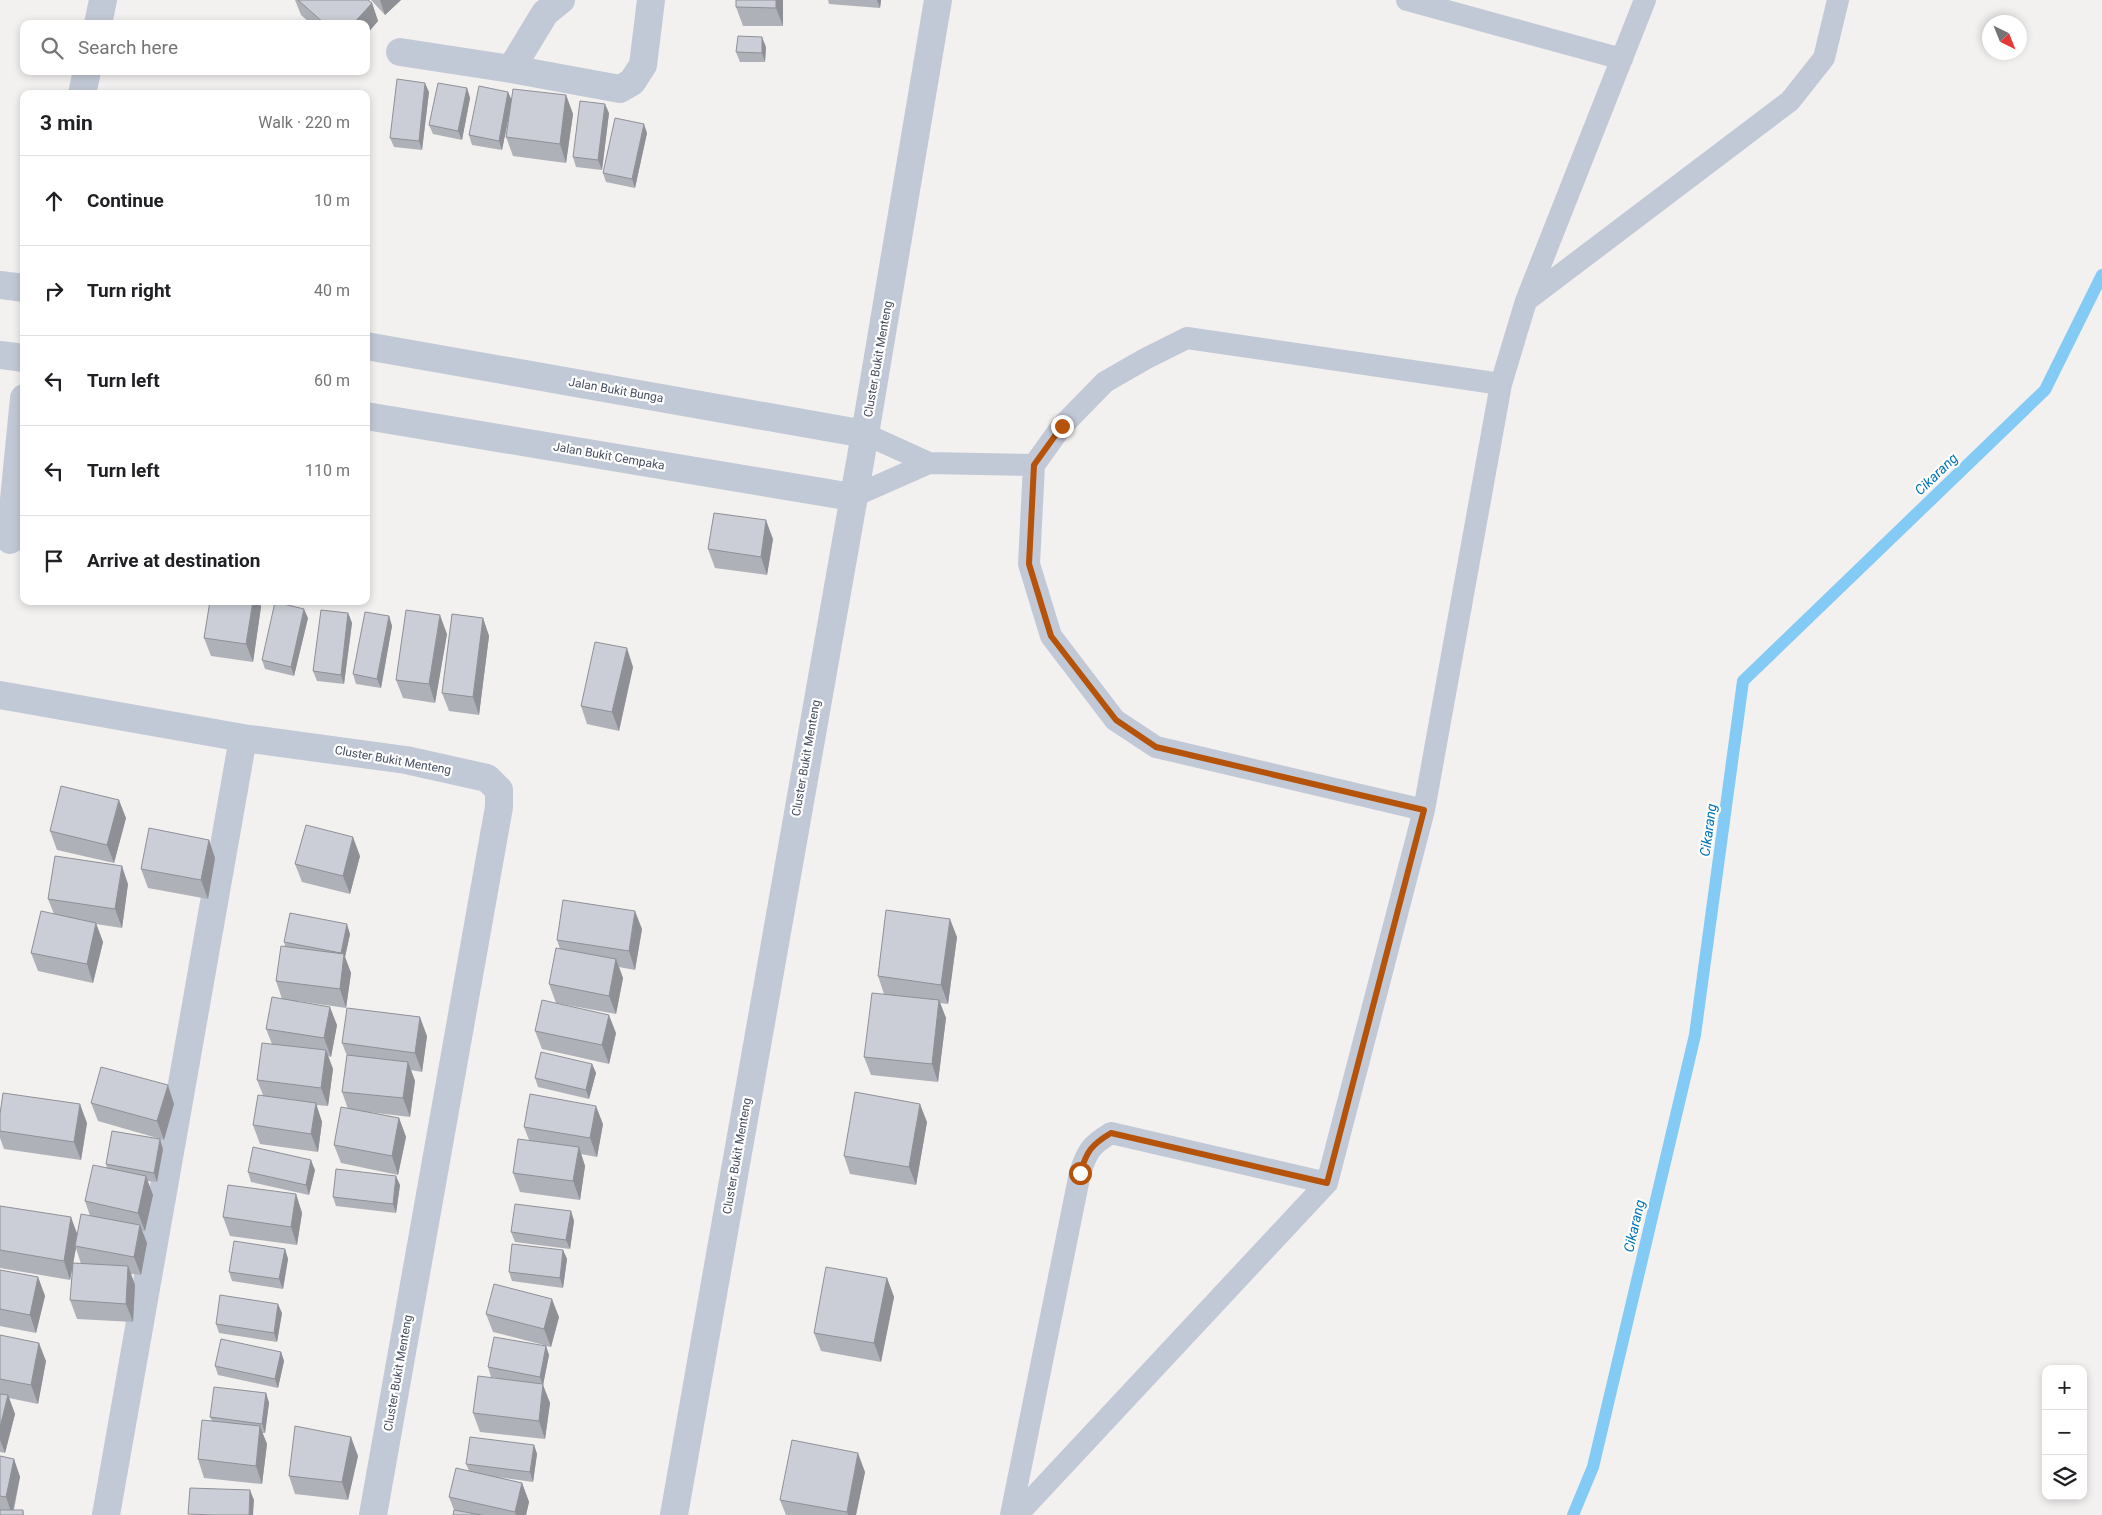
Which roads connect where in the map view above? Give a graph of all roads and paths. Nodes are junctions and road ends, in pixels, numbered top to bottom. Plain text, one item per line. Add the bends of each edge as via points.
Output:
1 (103, 0) edge
2 (561, 0) edge
3 (645, 0) edge
4 (651, 0) edge
5 (938, 0) edge
6 (1407, 0) edge
7 (1645, 0) edge
8 (1838, 0) edge
9 (99, 20) edge
10 (400, 52) dead end
11 (1622, 59) junction
12 (511, 69) junction
13 (86, 75) edge
14 (83, 90) edge
15 (0, 285) edge
16 (20, 288) edge
17 (1526, 301) junction
18 (370, 347) edge
19 (0, 355) edge
20 (20, 358) edge
21 (1501, 384) junction
22 (370, 417) edge
23 (865, 434) junction
24 (20, 439) edge
25 (929, 464) junction
26 (1034, 465) junction
27 (852, 497) junction
28 (10, 540) dead end
29 (0, 695) edge
30 (243, 738) junction
31 (1424, 810) junction
32 (1327, 1183) junction
33 (106, 1515) edge
34 (373, 1515) edge
35 (674, 1515) edge
36 (1011, 1515) edge
37 (1017, 1515) edge

1 - 9 street
2 - 12 street via 545,13
3 - 4 street
4 - 12 street via 643,65 632,82 620,89
5 - 23 street, Cluster Bukit Menteng
6 - 11 lane
7 - 11 lane
8 - 17 lane via 1824,58 1790,101
10 - 12 street
11 - 17 lane
13 - 14 street
15 - 16 street
17 - 21 lane
18 - 23 street, Jalan Bukit Bunga
19 - 20 street
21 - 26 lane via 1187,338 1144,358 1105,382 1062,426
21 - 31 lane
22 - 27 street, Jalan Bukit Cempaka
23 - 25 lane
23 - 27 street, Cluster Bukit Menteng
24 - 28 street
25 - 26 lane
25 - 27 lane
26 - 31 lane via 1029,564 1051,636 1116,720 1156,747
27 - 35 street, Cluster Bukit Menteng
29 - 30 street, Cluster Bukit Menteng
30 - 33 street
30 - 34 street, Cluster Bukit Menteng via 406,760 487,778 499,790 499,807
31 - 32 lane
32 - 36 lane via 1111,1133 1096,1142 1087,1152 1080,1173
32 - 37 lane

